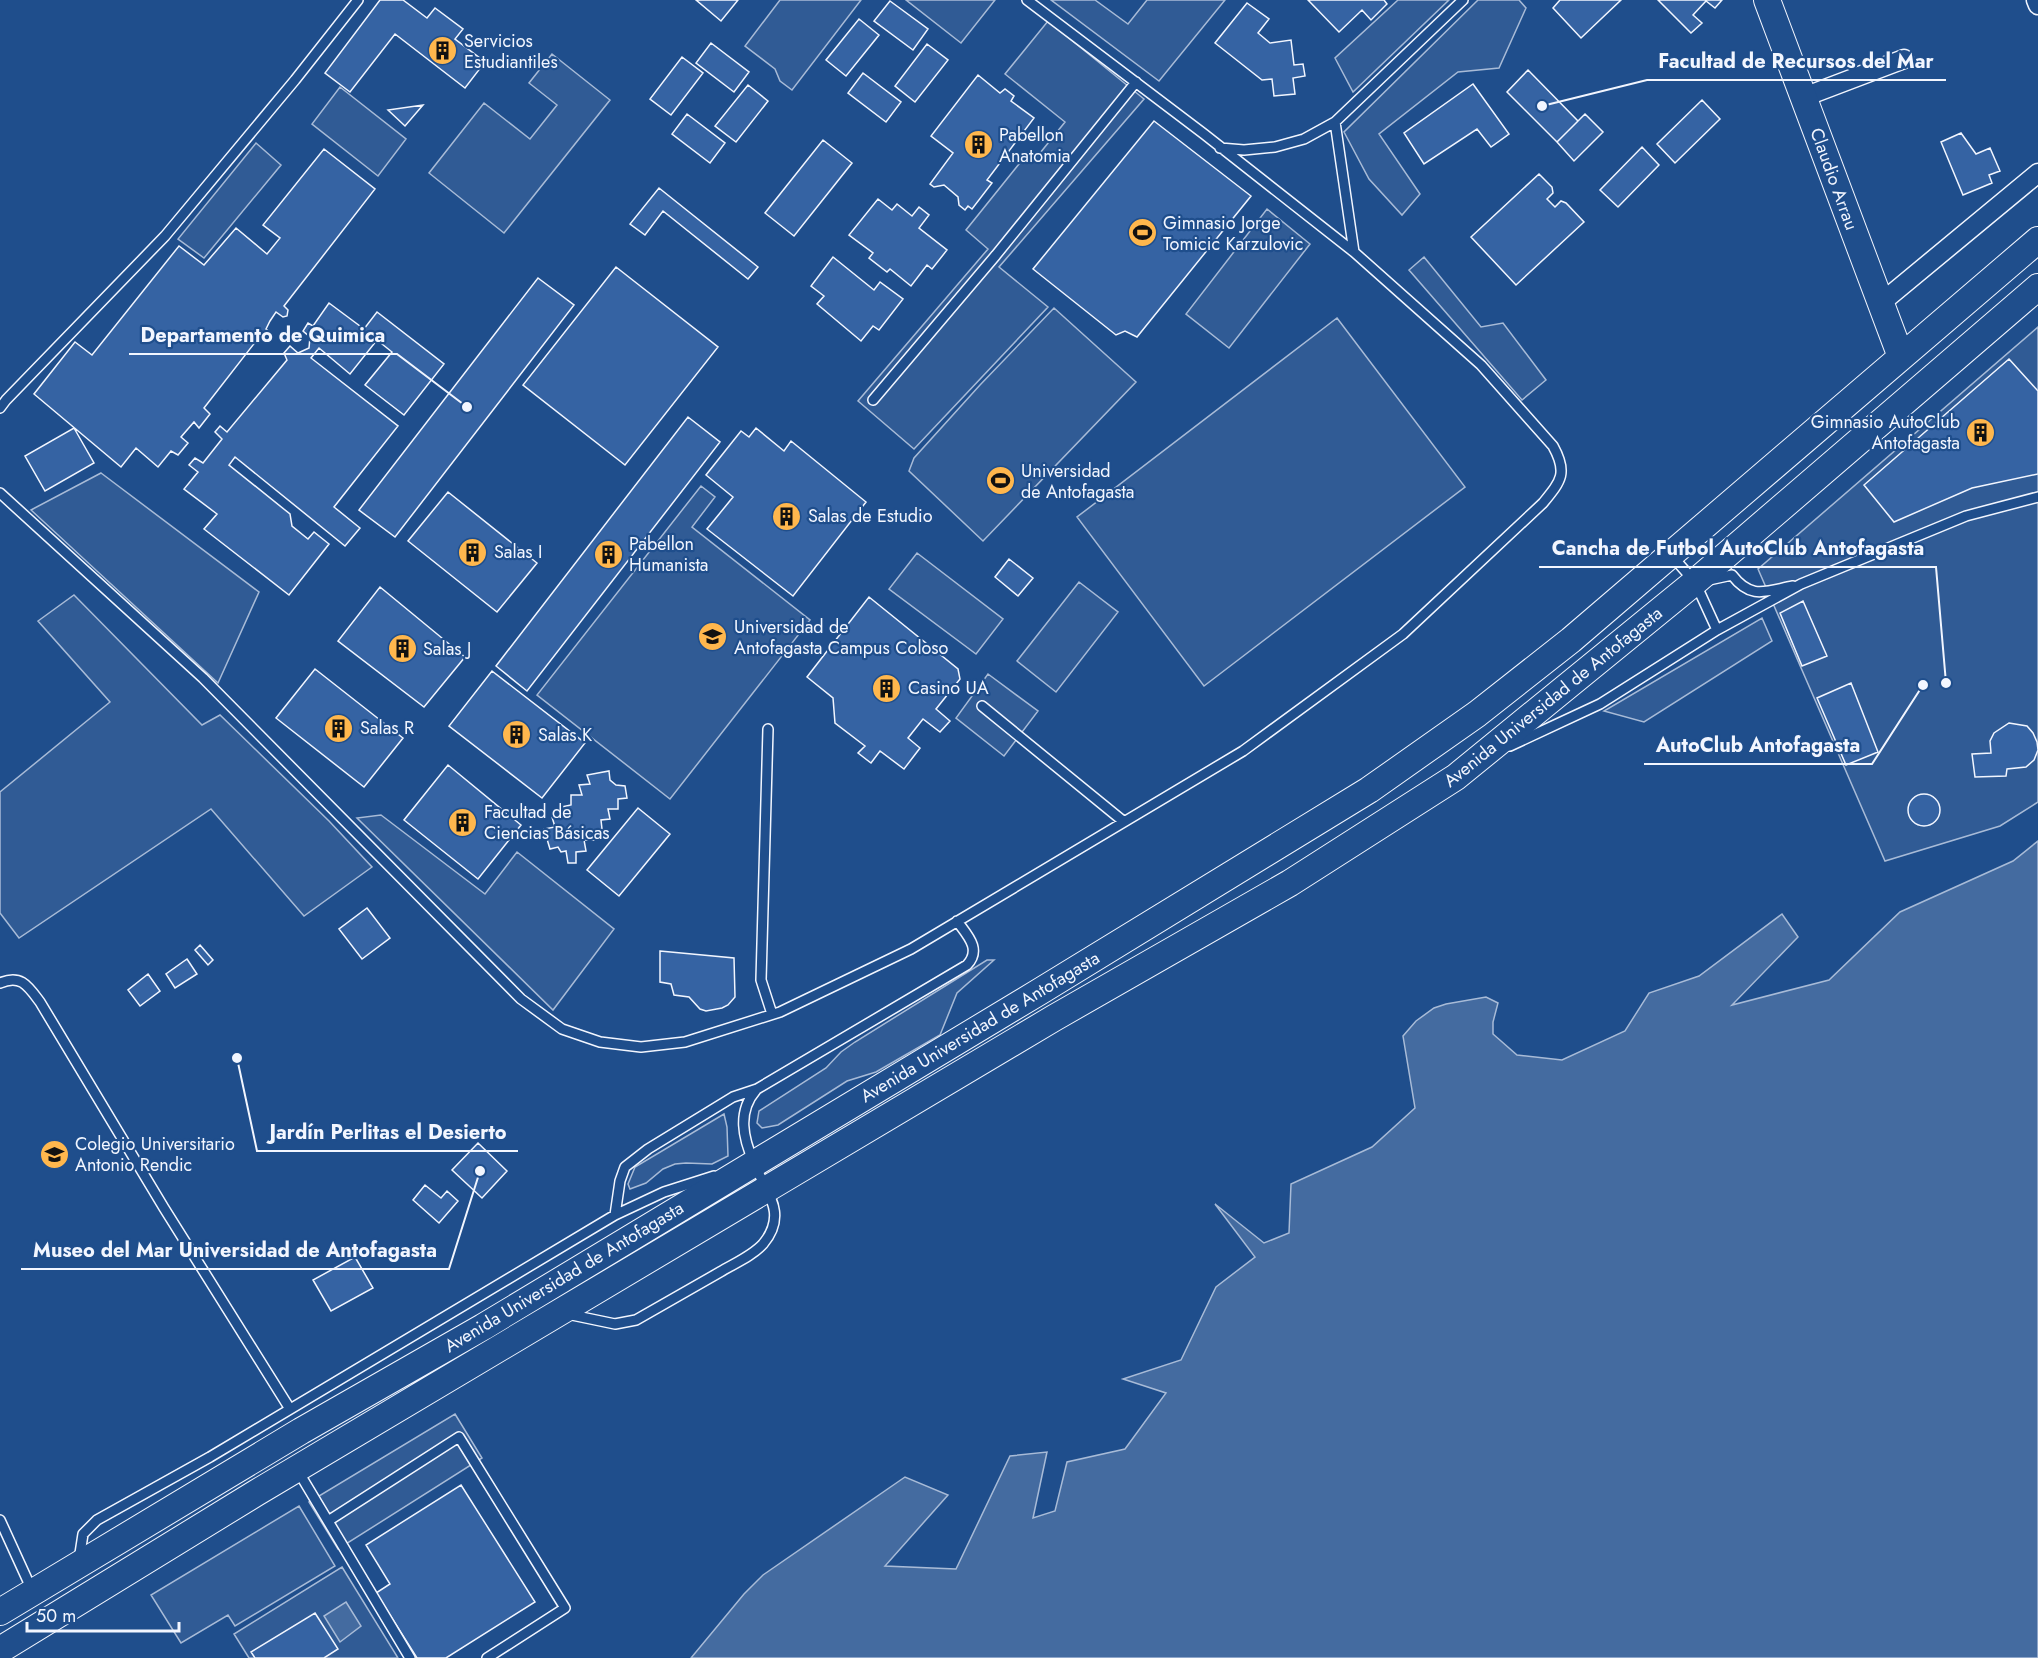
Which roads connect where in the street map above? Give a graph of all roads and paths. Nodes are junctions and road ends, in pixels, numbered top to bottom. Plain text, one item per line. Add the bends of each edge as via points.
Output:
1 (358, 0) edge
2 (1027, 0) edge
3 (1462, 0) edge
4 (1767, 0) edge
5 (2036, 0) edge
6 (2038, 5) edge
7 (1904, 60) dead end
8 (1136, 82) junction
9 (1804, 98) junction
10 (1335, 122) junction
11 (1220, 148) junction
12 (2038, 173) edge
13 (2038, 240) edge
14 (1354, 252) junction
15 (2038, 287) edge
16 (1881, 303) junction
17 (1901, 357) junction
18 (873, 400) dead end
19 (0, 408) edge
20 (0, 493) edge
21 (2038, 496) edge
22 (1670, 554) junction
23 (1695, 582) junction
24 (1801, 584) junction
25 (1717, 630) junction
26 (982, 706) dead end
27 (768, 729) dead end
28 (1478, 761) junction
29 (1123, 821) junction
30 (957, 921) junction
31 (0, 983) edge
32 (772, 1014) junction
33 (757, 1089) junction
34 (754, 1164) junction
35 (768, 1189) junction
36 (615, 1215) junction
37 (562, 1312) junction
38 (290, 1409) junction
39 (297, 1469) junction
40 (0, 1520) edge
41 (328, 1521) junction
42 (79, 1565) junction
43 (33, 1592) junction
44 (0, 1612) edge
45 (0, 1650) edge
46 (410, 1658) edge
47 (487, 1658) edge

1 - 19 lane via 165,236
2 - 8 lane
3 - 10 lane
4 - 9 main road, Claudio Arrau
5 - 6 street
7 - 9 street
8 - 11 lane
8 - 18 lane
9 - 16 main road, Claudio Arrau
10 - 11 lane via 1304,139 1275,147
10 - 14 lane
11 - 14 lane
12 - 16 street
13 - 17 main road, Avenida Universidad de Antofagasta
14 - 29 lane via 1481,365 1553,446 1562,462 1561,481 1543,503 1403,634 1243,751
15 - 23 main road, Avenida Universidad de Antofagasta
16 - 17 main road, Claudio Arrau
17 - 22 main road, Avenida Universidad de Antofagasta
20 - 32 lane via 203,678 521,999 562,1029 600,1042 641,1047 685,1042
21 - 24 lane via 1966,516
22 - 23 lane
22 - 34 main road, Avenida Universidad de Antofagasta via 1524,678 1369,790
23 - 24 lane via 1732,575 1741,586 1757,592
23 - 25 lane
23 - 28 main road, Avenida Universidad de Antofagasta
24 - 25 lane
25 - 28 lane via 1600,705
26 - 29 lane
27 - 32 lane via 761,980
28 - 35 main road, Avenida Universidad de Antofagasta via 1290,883 1054,1017
29 - 30 lane
30 - 32 lane via 911,949
30 - 33 lane via 974,948 967,965
31 - 38 lane via 10,979 21,981 40,1002
33 - 34 lane via 746,1104 743,1120
33 - 36 lane via 733,1097 625,1167
34 - 35 lane
34 - 36 lane via 664,1192
34 - 42 main road, Avenida Universidad de Antofagasta
35 - 37 main road, Avenida Universidad de Antofagasta
35 - 37 lane via 774,1208 772,1226 764,1242 747,1256 636,1320 615,1324
36 - 38 lane
37 - 39 main road, Avenida Universidad de Antofagasta
38 - 42 lane via 97,1520 83,1534
39 - 41 lane
39 - 45 main road, Avenida Universidad de Antofagasta
40 - 43 lane
41 - 46 lane
41 - 47 lane via 459,1437 566,1608
42 - 43 main road, Avenida Universidad de Antofagasta
43 - 44 main road, Avenida Universidad de Antofagasta

